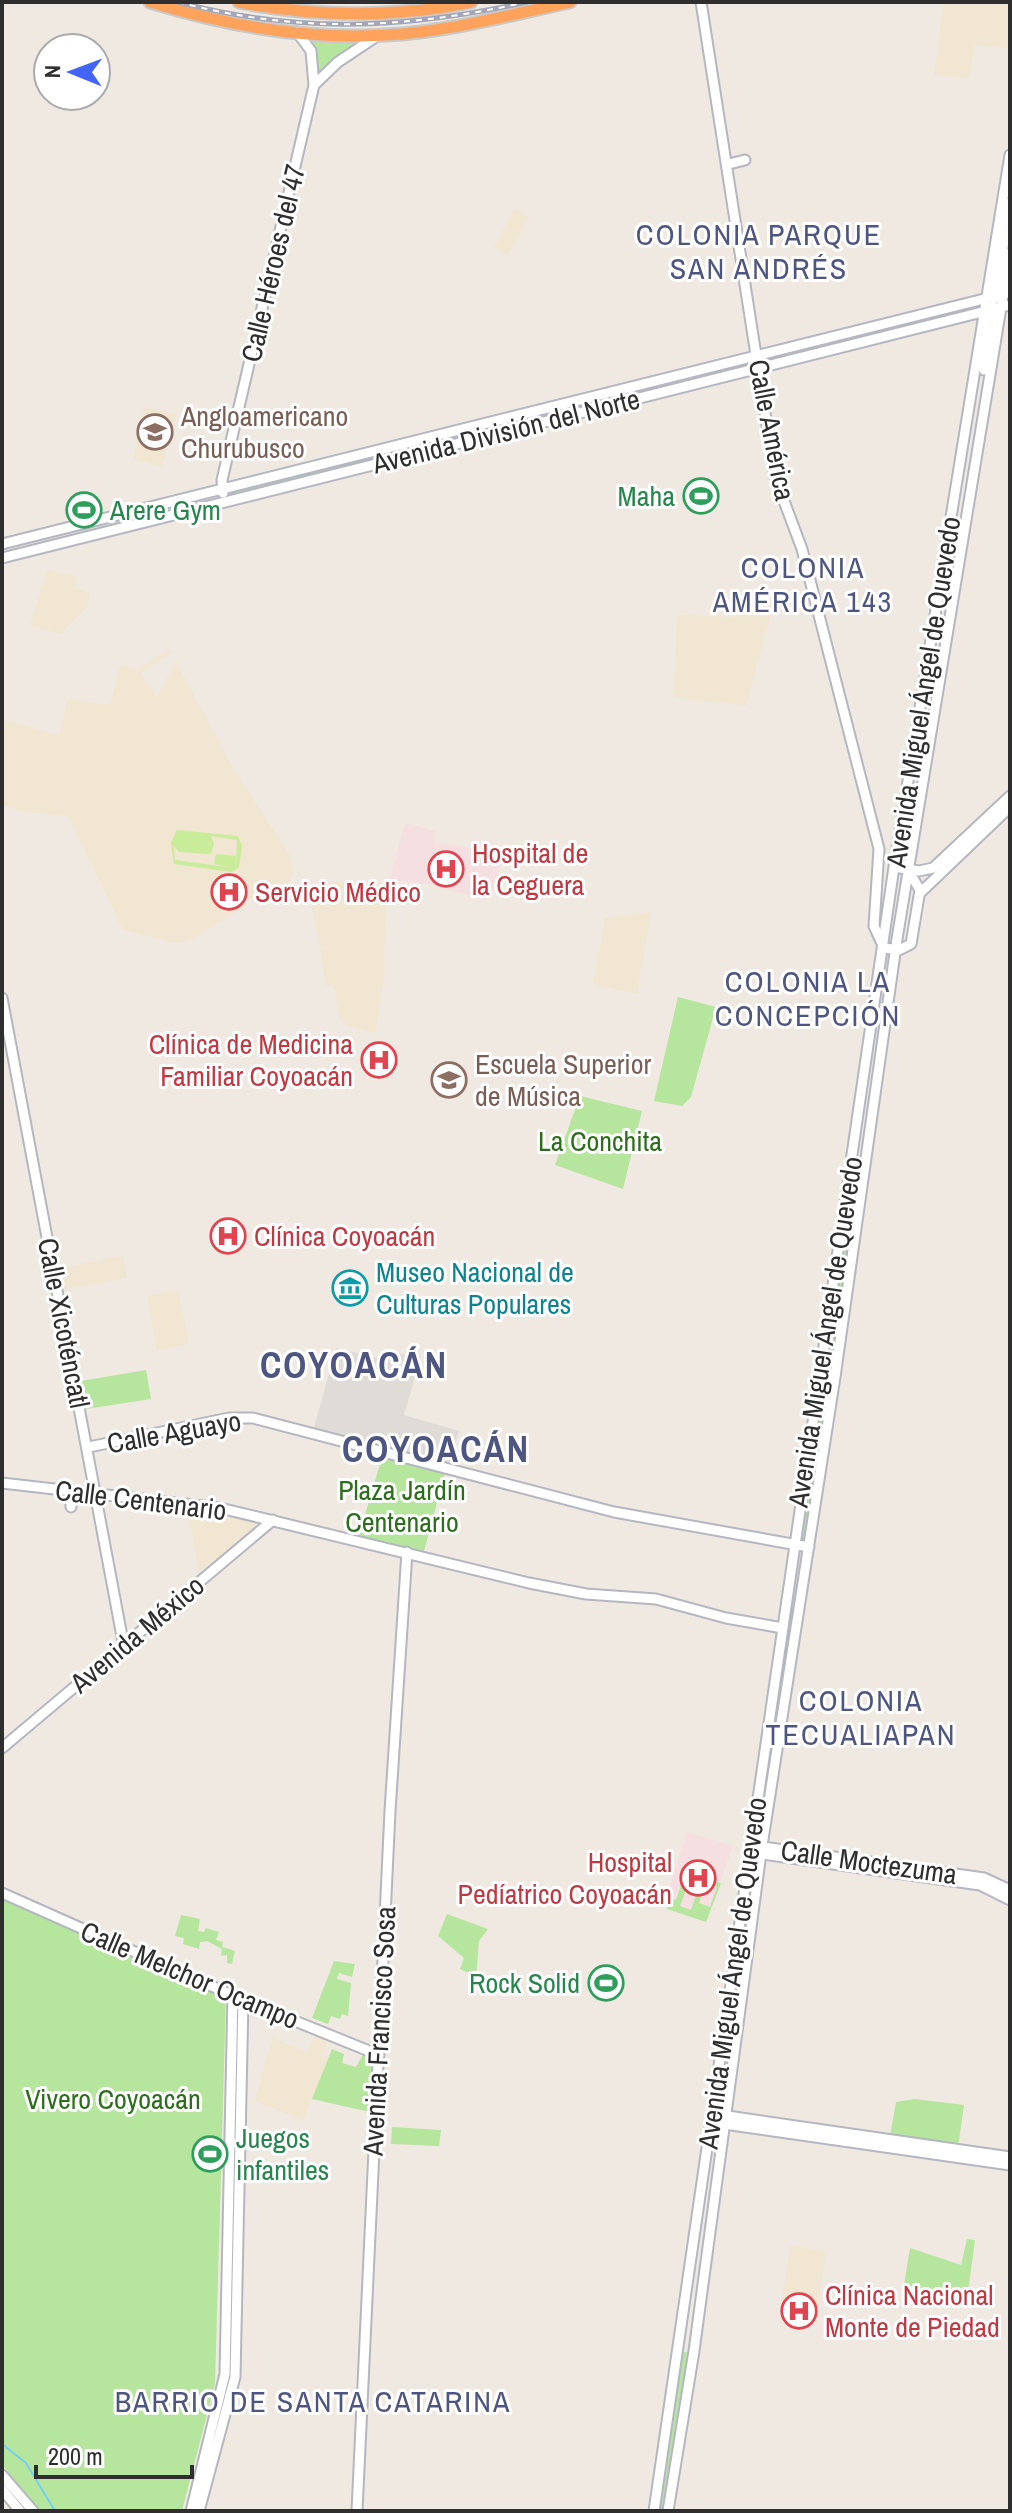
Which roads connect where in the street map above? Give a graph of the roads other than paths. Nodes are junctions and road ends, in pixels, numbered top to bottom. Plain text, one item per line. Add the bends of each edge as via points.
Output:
1 (150, 2) edge
2 (239, 2) edge
3 (471, 2) edge
4 (570, 2) edge
5 (701, 2) edge
6 (297, 32) junction
7 (378, 35) junction
8 (314, 85) junction
9 (1010, 155) edge
10 (745, 160) dead end
11 (729, 164) junction
12 (1006, 180) junction
13 (1010, 201) edge
14 (1010, 253) edge
15 (999, 295) edge
16 (997, 307) edge
17 (757, 355) junction
18 (759, 368) junction
19 (222, 489) junction
20 (224, 502) junction
21 (2, 544) edge
22 (2, 558) edge
23 (1010, 796) edge
24 (1010, 807) edge
25 (879, 849) junction
26 (895, 863) junction
27 (909, 866) junction
28 (879, 879) junction
29 (920, 893) junction
30 (884, 948) junction
31 (895, 951) junction
32 (2, 998) edge
33 (89, 1447) junction
34 (2, 1483) edge
35 (71, 1491) junction
36 (96, 1493) junction
37 (71, 1507) dead end
38 (276, 1521) junction
39 (793, 1544) junction
40 (809, 1547) junction
41 (407, 1552) junction
42 (781, 1627) junction
43 (796, 1630) junction
44 (124, 1647) junction
45 (2, 1748) edge
46 (750, 1847) junction
47 (761, 1850) junction
48 (989, 1884) junction
49 (1010, 1890) edge
50 (2, 1893) edge
51 (1010, 1900) edge
52 (231, 1993) junction
53 (243, 2000) junction
54 (379, 2055) junction
55 (711, 2117) junction
56 (724, 2120) junction
57 (1010, 2157) edge
58 (1010, 2165) edge
59 (230, 2352) junction
60 (2, 2475) edge
61 (2, 2489) edge
62 (199, 2496) junction
63 (20, 2511) edge
64 (33, 2511) edge
65 (191, 2511) edge
66 (199, 2511) edge
67 (357, 2511) edge
68 (654, 2511) edge
69 (668, 2511) edge

1 - 6 highway via 224,22
2 - 3 highway via 368,13
4 - 7 highway via 474,23
5 - 11 street, Calle América
6 - 7 highway
6 - 8 street, Calle Héroes del 47 via 311,51
7 - 8 street
8 - 19 street, Calle Héroes del 47
9 - 12 street, Avenida Miguel Ángel de Quevedo
10 - 11 street
11 - 17 street, Calle América
12 - 13 street
12 - 15 street, Avenida Miguel Ángel de Quevedo
13 - 15 street
14 - 15 street, Avenida Miguel Ángel de Quevedo
15 - 16 street, Avenida Miguel Ángel de Quevedo
15 - 16 street, Avenida Miguel Ángel de Quevedo
15 - 17 street, Avenida División del Norte
16 - 18 street, Avenida División del Norte
16 - 26 street, Avenida Miguel Ángel de Quevedo
16 - 27 street, Avenida Miguel Ángel de Quevedo
17 - 18 street, Calle América
17 - 19 street, Avenida División del Norte
18 - 20 street, Avenida División del Norte
18 - 25 street, Calle América via 775,477 802,549
19 - 20 street
19 - 21 street, Avenida División del Norte
20 - 22 street, Avenida División del Norte
23 - 27 street via 933,868
24 - 29 street
25 - 26 street, Calle América
25 - 28 street, Calle América
26 - 27 street
26 - 28 street
26 - 30 street, Avenida Miguel Ángel de Quevedo
27 - 29 street, Avenida Miguel Ángel de Quevedo
27 - 31 street, Avenida Miguel Ángel de Quevedo
28 - 30 street, Calle América via 874,926
29 - 31 street, Avenida Miguel Ángel de Quevedo via 911,944
30 - 31 street
30 - 39 street, Avenida Miguel Ángel de Quevedo
31 - 40 street, Avenida Miguel Ángel de Quevedo
32 - 33 street, Calle Xicoténcatl
33 - 36 street, Calle Xicoténcatl
33 - 39 street, Calle Aguayo via 229,1418 253,1418 601,1509
34 - 35 street, Calle Centenario
35 - 36 street, Calle Centenario
35 - 37 street
36 - 38 street, Calle Centenario via 182,1501
36 - 44 street, Calle Xicoténcatl
38 - 41 street, Calle Centenario
38 - 44 street, Avenida México
39 - 40 street, Calle Aguayo
39 - 42 street, Avenida Miguel Ángel de Quevedo
40 - 43 street, Avenida Miguel Ángel de Quevedo
41 - 42 street, Calle Centenario via 529,1583 656,1599
41 - 54 street, Avenida Francisco Sosa
42 - 43 street, Calle Centenario
42 - 46 street, Avenida Miguel Ángel de Quevedo
43 - 47 street, Avenida Miguel Ángel de Quevedo
44 - 45 street, Avenida México
46 - 47 street, Calle Moctezuma
46 - 55 street, Avenida Miguel Ángel de Quevedo
47 - 48 street, Calle Moctezuma
47 - 56 street, Avenida Miguel Ángel de Quevedo
48 - 49 street
48 - 51 street
50 - 52 street, Calle Melchor Ocampo
52 - 53 street, Calle Melchor Ocampo
52 - 59 street
53 - 54 street, Calle Melchor Ocampo
53 - 59 street
54 - 67 street, Avenida Francisco Sosa
55 - 56 street
55 - 68 street, Avenida Miguel Ángel de Quevedo
56 - 57 street
56 - 58 street
56 - 69 street, Avenida Miguel Ángel de Quevedo
59 - 62 street
60 - 64 street
61 - 63 street
62 - 65 street
62 - 66 street

